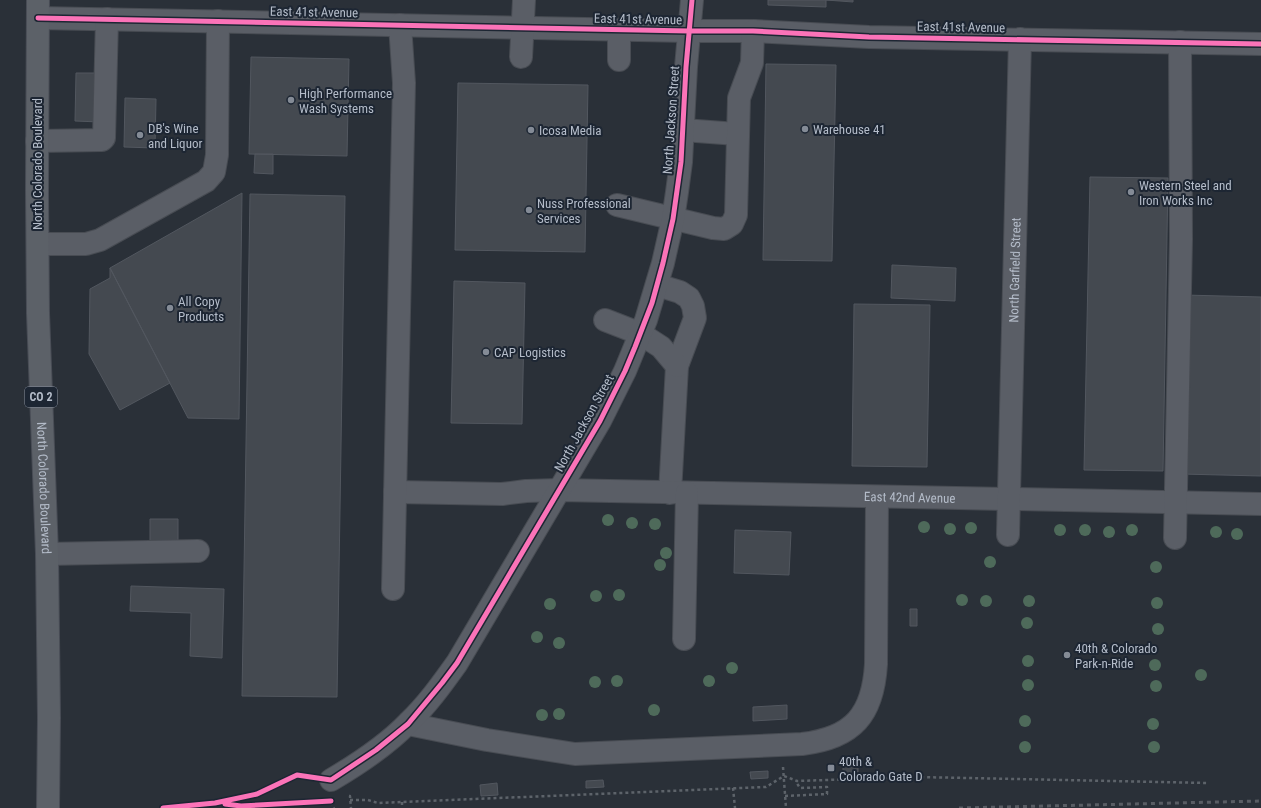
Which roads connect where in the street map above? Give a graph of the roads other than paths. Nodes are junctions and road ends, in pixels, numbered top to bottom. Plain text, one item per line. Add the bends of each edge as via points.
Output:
1 (524, 0) edge
2 (692, 0) edge
3 (38, 9) edge
4 (107, 19) junction
5 (218, 21) junction
6 (400, 25) junction
7 (523, 28) junction
8 (619, 30) junction
9 (753, 31) junction
10 (689, 32) junction
11 (1020, 40) junction
12 (1180, 42) junction
13 (1261, 44) edge
14 (521, 57) dead end
15 (618, 60) dead end
16 (683, 130) junction
17 (738, 134) junction
18 (37, 141) junction
19 (617, 205) dead end
20 (673, 219) junction
21 (38, 244) junction
22 (657, 285) junction
23 (605, 320) dead end
24 (641, 334) junction
25 (677, 366) junction
26 (559, 490) junction
27 (395, 492) junction
28 (678, 493) junction
29 (878, 497) junction
30 (1008, 500) junction
31 (1175, 502) junction
32 (1261, 504) edge
33 (1008, 535) dead end
34 (1175, 538) dead end
35 (198, 551) dead end
36 (47, 554) junction
37 (393, 589) dead end
38 (684, 639) dead end
39 (408, 724) junction
40 (331, 791) road end
41 (49, 801) edge

1 - 7 street
2 - 10 street, North Jackson Street
3 - 4 street, East 41st Avenue
3 - 18 main road, North Colorado Boulevard / CO 2
4 - 5 street, East 41st Avenue
4 - 18 street via 104,138
5 - 6 street, East 41st Avenue
5 - 21 street via 217,155 214,172 206,182 93,242
6 - 7 street, East 41st Avenue
6 - 27 street via 404,83
7 - 8 street, East 41st Avenue
7 - 14 street
8 - 10 street, East 41st Avenue
8 - 15 street
9 - 10 street, East 41st Avenue
9 - 11 street, East 41st Avenue via 869,37
9 - 17 street via 752,63 739,98
10 - 16 street, North Jackson Street
11 - 12 street, East 41st Avenue
11 - 30 street, North Garfield Street
12 - 13 street, East 41st Avenue
12 - 31 street via 1181,239
16 - 17 street
16 - 20 street, North Jackson Street
17 - 20 street via 736,215 732,224 724,229
18 - 21 main road, North Colorado Boulevard / CO 2
19 - 20 street
20 - 22 street, North Jackson Street
21 - 36 main road, North Colorado Boulevard / CO 2 via 38,313
22 - 24 street, North Jackson Street
22 - 25 street via 684,295 693,306 695,318
23 - 24 street
24 - 25 street via 661,347
24 - 26 street, North Jackson Street via 610,402
25 - 28 street
26 - 27 street, East 42nd Avenue via 502,494
26 - 28 street, East 42nd Avenue
26 - 39 street, North Jackson Street via 457,662
27 - 37 street
28 - 29 street, East 42nd Avenue
28 - 38 street
29 - 30 street, East 42nd Avenue
29 - 39 street via 874,685 869,703 857,721 836,736 802,744 575,754
30 - 31 street, East 42nd Avenue
30 - 33 street, North Garfield Street
31 - 32 street, East 42nd Avenue
31 - 34 street
35 - 36 street
36 - 41 main road, North Colorado Boulevard / CO 2
39 - 40 street, North Jackson Street

